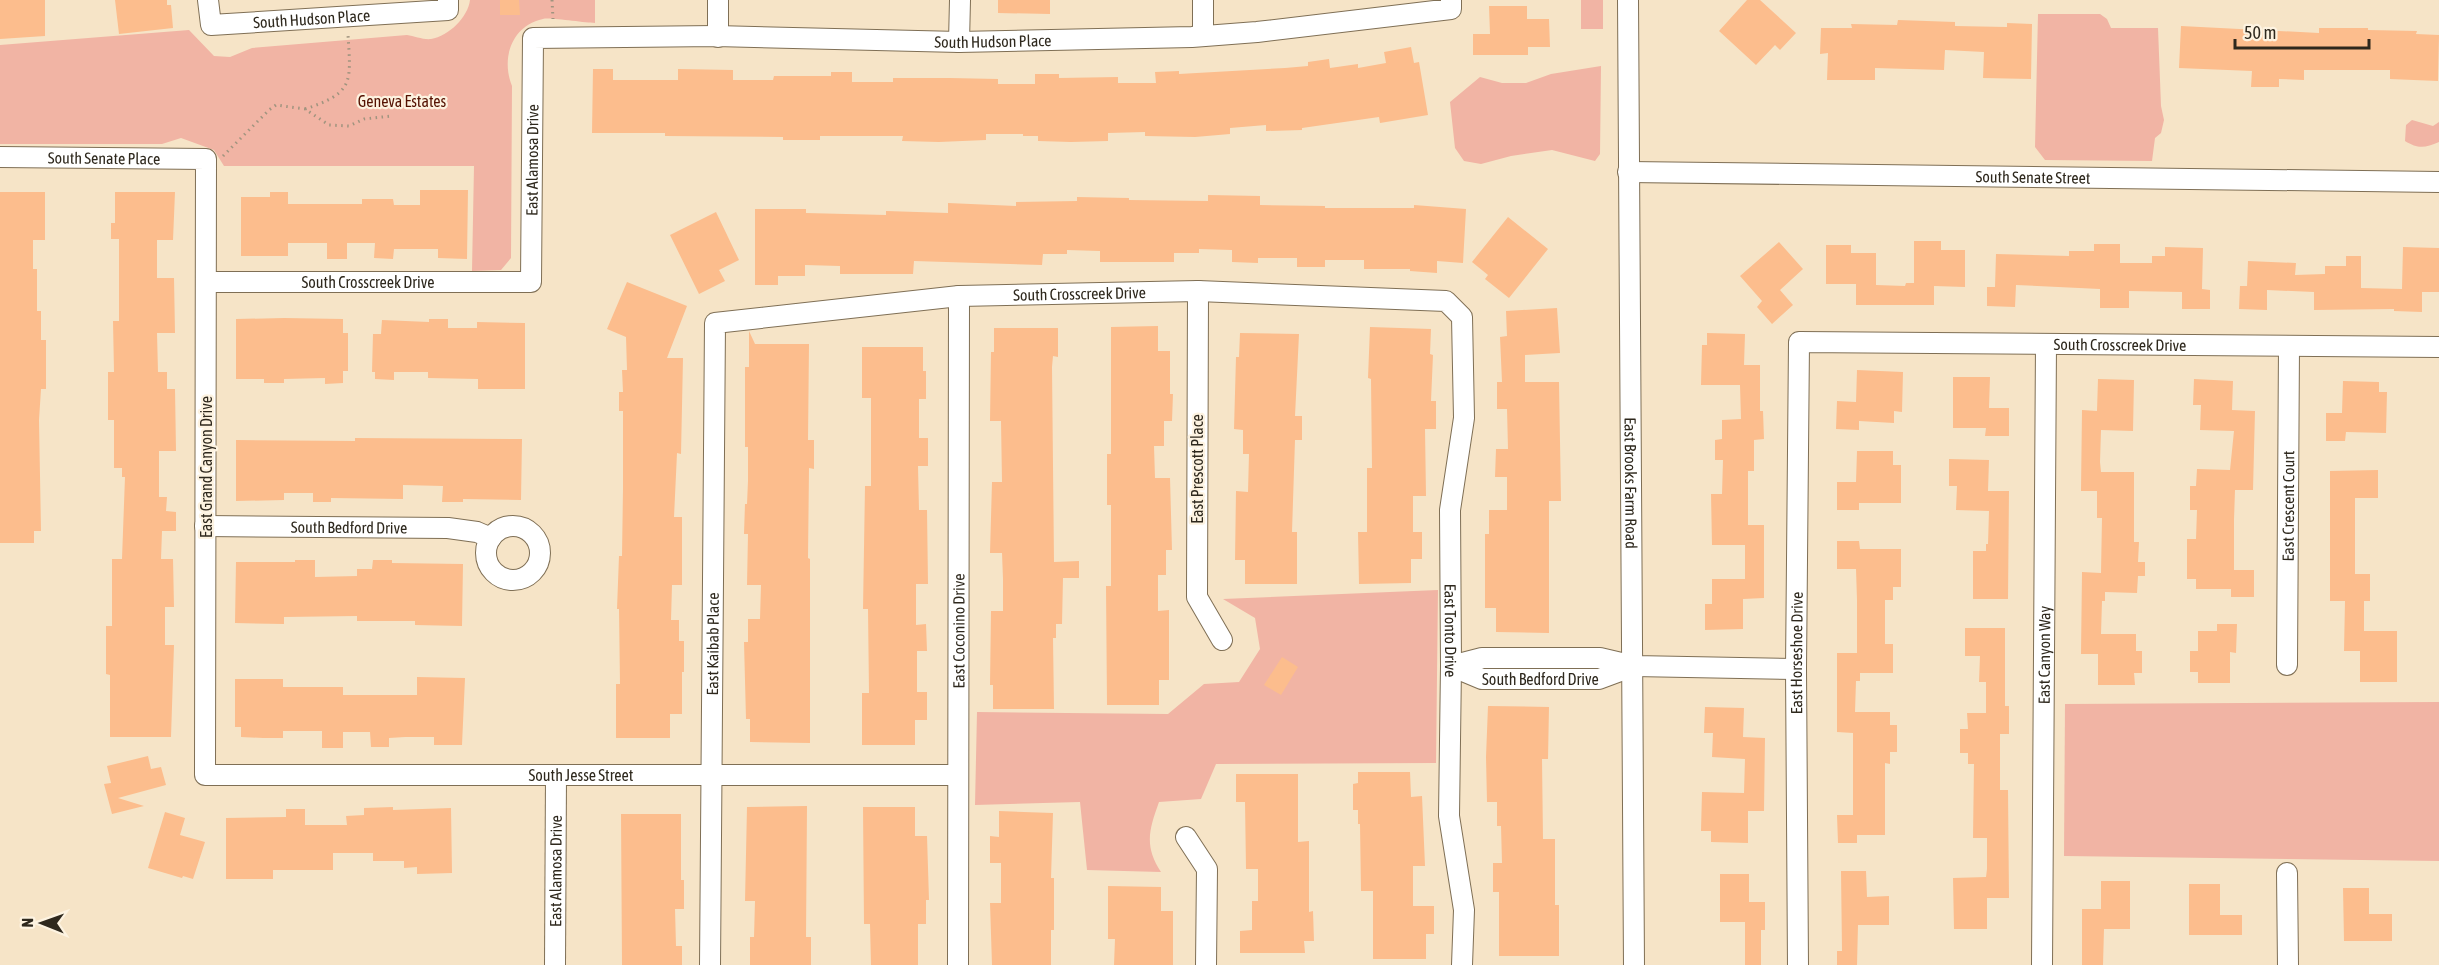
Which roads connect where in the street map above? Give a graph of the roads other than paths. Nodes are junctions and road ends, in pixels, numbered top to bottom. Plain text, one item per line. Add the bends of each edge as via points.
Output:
1 (208, 0) edge
2 (718, 0) edge
3 (960, 0) edge
4 (1203, 0) edge
5 (1628, 0) edge
6 (1451, 4) edge
7 (448, 5) edge
8 (718, 36) junction
9 (1203, 36) junction
10 (533, 38) joint
11 (959, 42) junction
12 (0, 158) edge
13 (206, 159) joint
14 (1628, 172) junction
15 (2439, 182) edge
16 (206, 282) junction
17 (531, 282) joint
18 (1198, 291) junction
19 (959, 296) junction
20 (1446, 302) joint
21 (715, 323) joint
22 (1798, 342) joint
23 (2046, 344) junction
24 (2289, 346) junction
25 (2439, 347) edge
26 (206, 526) junction
27 (491, 538) dead end
28 (1222, 640) dead end
29 (2287, 665) dead end
30 (1451, 666) junction
31 (1634, 666) junction
32 (1796, 669) junction
33 (205, 775) joint
34 (556, 775) junction
35 (710, 775) junction
36 (958, 775) junction
37 (1186, 837) dead end
38 (2288, 873) dead end
39 (555, 965) edge
40 (710, 965) edge
41 (958, 965) edge
42 (1206, 965) edge
43 (1462, 965) edge
44 (1634, 965) edge
45 (1798, 965) edge
46 (2042, 965) edge
47 (2288, 965) edge

1 - 7 street, South Hudson Place via 211,25
2 - 8 street
3 - 11 street
4 - 9 street
5 - 14 street, East Brooks Farm Road
6 - 9 street, South Hudson Place
8 - 10 street, South Hudson Place
8 - 11 street, South Hudson Place
9 - 11 street, South Hudson Place
10 - 17 street, East Alamosa Drive
12 - 13 street, South Senate Place
13 - 16 street, East Grand Canyon Drive
14 - 15 street, South Senate Street
14 - 31 street, East Brooks Farm Road
16 - 17 street, South Crosscreek Drive
16 - 26 street, East Grand Canyon Drive
18 - 19 street, South Crosscreek Drive
18 - 20 street, South Crosscreek Drive
18 - 28 street, East Prescott Place via 1197,597
19 - 21 street, South Crosscreek Drive
19 - 36 street, East Coconino Drive
20 - 30 street, East Tonto Drive via 1462,317 1464,418 1450,510
21 - 35 street, East Kaibab Place
22 - 23 street, South Crosscreek Drive
22 - 32 street, East Horseshoe Drive
23 - 24 street, South Crosscreek Drive
23 - 46 street, East Canyon Way
24 - 25 street, South Crosscreek Drive
24 - 29 street, East Crescent Court
26 - 27 street, South Bedford Drive via 448,528
26 - 33 street, East Grand Canyon Drive
30 - 31 street, South Bedford Drive via 1482,679 1599,679
30 - 43 street, East Tonto Drive via 1449,816 1464,910
31 - 32 street, South Bedford Drive
31 - 44 street, East Brooks Farm Road
32 - 45 street, East Horseshoe Drive
33 - 34 street, South Jesse Street
34 - 35 street, South Jesse Street
34 - 39 street, East Alamosa Drive
35 - 36 street, South Jesse Street
35 - 40 street, East Kaibab Place
36 - 41 street, East Coconino Drive
37 - 42 street via 1207,869
38 - 47 street

